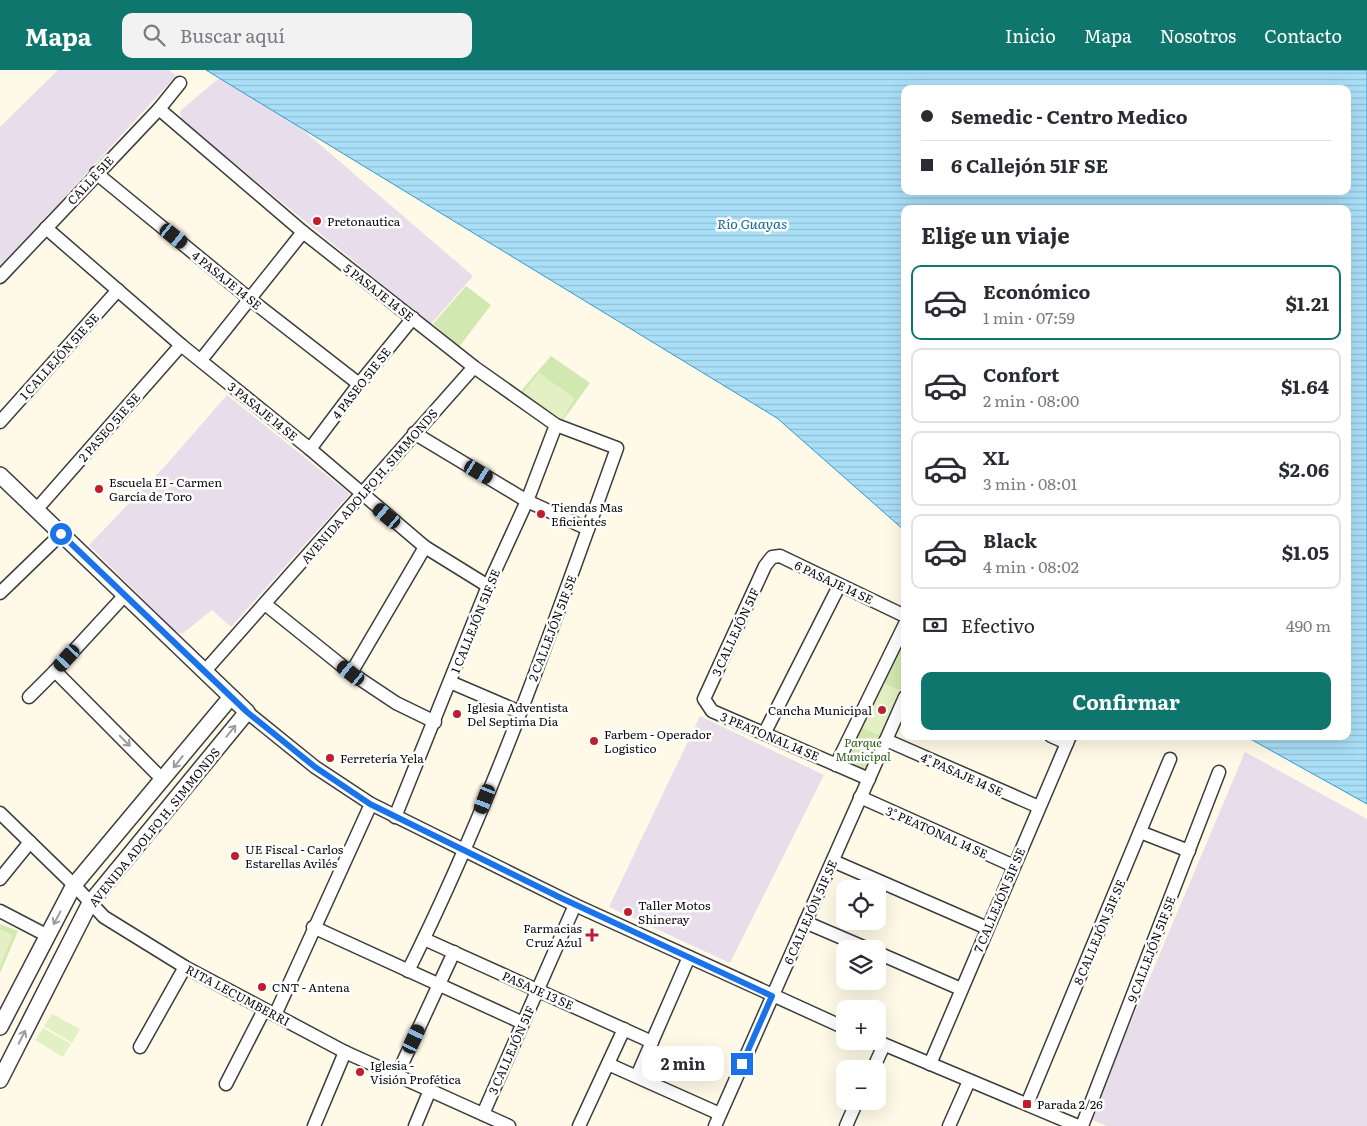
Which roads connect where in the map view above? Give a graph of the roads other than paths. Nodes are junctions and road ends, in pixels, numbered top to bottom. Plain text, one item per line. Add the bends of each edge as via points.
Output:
1 (180, 83) dead end
2 (159, 109) junction
3 (96, 173) junction
4 (46, 228) junction
5 (303, 232) junction
6 (0, 277) edge
7 (118, 290) junction
8 (251, 300) junction
9 (414, 318) junction
10 (181, 345) junction
11 (201, 360) junction
12 (474, 367) junction
13 (359, 384) junction
14 (0, 422) edge
15 (556, 425) junction
16 (414, 433) junction
17 (618, 448) joint
18 (310, 450) junction
19 (0, 475) edge
20 (362, 494) junction
21 (527, 501) junction
22 (36, 510) junction
23 (588, 529) junction
24 (61, 534) junction
25 (425, 547) junction
26 (766, 566) joint
27 (488, 586) junction
28 (839, 586) junction
29 (0, 593) edge
30 (124, 595) junction
31 (265, 604) junction
32 (901, 614) edge
33 (901, 632) edge
34 (55, 671) junction
35 (204, 672) junction
36 (351, 673) junction
37 (450, 682) junction
38 (29, 697) dead end
39 (231, 697) junction
40 (704, 699) joint
41 (901, 706) edge
42 (247, 712) junction
43 (520, 712) junction
44 (435, 722) junction
45 (765, 732) junction
46 (886, 740) junction
47 (1068, 740) edge
48 (1170, 759) dead end
49 (836, 765) junction
50 (1219, 772) dead end
51 (869, 779) junction
52 (163, 780) junction
53 (860, 797) junction
54 (370, 804) junction
55 (1039, 807) junction
56 (0, 813) edge
57 (395, 816) junction
58 (1140, 832) junction
59 (30, 842) junction
60 (1189, 851) junction
61 (464, 852) junction
62 (833, 861) junction
63 (1014, 866) junction
64 (0, 879) edge
65 (74, 885) junction
66 (90, 903) junction
67 (575, 905) junction
68 (0, 912) edge
69 (805, 922) junction
70 (314, 926) junction
71 (987, 928) junction
72 (48, 936) junction
73 (424, 939) junction
74 (847, 940) edge
75 (454, 952) junction
76 (886, 956) edge
77 (689, 957) junction
78 (185, 967) junction
79 (408, 970) junction
80 (439, 985) junction
81 (961, 989) junction
82 (537, 990) junction
83 (772, 996) junction
84 (4, 1010) edge
85 (270, 1012) junction
86 (523, 1024) junction
87 (836, 1024) edge
88 (0, 1027) edge
89 (624, 1029) junction
90 (652, 1042) junction
91 (886, 1046) edge
92 (140, 1047) dead end
93 (345, 1052) junction
94 (608, 1064) junction
95 (930, 1064) junction
96 (397, 1074) junction
97 (637, 1076) junction
98 (0, 1080) edge
99 (969, 1080) junction
100 (226, 1084) dead end
101 (430, 1090) junction
102 (1027, 1104) junction
103 (853, 1110) edge
104 (483, 1114) junction
105 (717, 1120) edge
106 (314, 1126) edge
107 (415, 1126) edge
108 (509, 1126) edge
109 (579, 1126) edge
110 (846, 1126) edge
111 (949, 1126) edge
112 (1078, 1126) edge
113 (1082, 1126) edge

1 - 2 street, CALLE 51E
2 - 3 street, CALLE 51E
2 - 5 street, 5 PASAJE 14 SE
3 - 4 street, CALLE 51E
3 - 8 street, 4 PASAJE 14 SE
4 - 6 street, CALLE 51E
4 - 7 street, 3 PASAJE 14 SE
5 - 8 street
5 - 9 street, 5 PASAJE 14 SE
7 - 10 street, 3 PASAJE 14 SE
7 - 14 street, 1 CALLEJÓN 51E SE
8 - 11 street
8 - 13 street, 4 PASAJE 14 SE
9 - 12 street, 5 PASAJE 14 SE
9 - 13 street, 4 PASEO 51E SE
10 - 11 street, 3 PASAJE 14 SE
10 - 22 street, 2 PASEO 51E SE
11 - 18 street, 3 PASAJE 14 SE
12 - 15 street, 5 PASAJE 14 SE
12 - 16 street, AVENIDA ADOLFO H. SIMMONDS
13 - 18 street, 4 PASEO 51E SE
15 - 17 street, 5 PASAJE 14 SE
15 - 21 street, 1 CALLEJÓN 51F SE
16 - 20 street, AVENIDA ADOLFO H. SIMMONDS
16 - 21 street
17 - 23 street, 2 CALLEJÓN 51F SE
18 - 20 street, 3 PASAJE 14 SE
19 - 22 street
20 - 25 street, 3 PASAJE 14 SE
20 - 31 street, AVENIDA ADOLFO H. SIMMONDS
21 - 23 street
21 - 27 street, 1 CALLEJÓN 51F SE
22 - 24 street
23 - 43 street, 2 CALLEJÓN 51F SE
24 - 29 street
24 - 30 street
25 - 27 street, 3 PASAJE 14 SE
25 - 36 street
26 - 28 street, 6 PASAJE 14 SE via 772,557 780,556
26 - 40 street, 3 CALLEJÓN 51F
27 - 37 street, 1 CALLEJÓN 51F SE
28 - 32 street, 6 PASAJE 14 SE
28 - 45 street
30 - 34 street
30 - 35 street
31 - 35 street, AVENIDA ADOLFO H. SIMMONDS
31 - 36 street
33 - 49 street
34 - 38 street
34 -> 52 street
35 - 39 street
36 - 44 street via 396,703
37 - 43 street
37 - 44 street, 1 CALLEJÓN 51F SE
39 - 42 street
39 -> 52 street, AVENIDA ADOLFO H. SIMMONDS
40 - 45 street, 3 PEATONAL 14 SE via 712,711
41 - 46 street, 6 CALLEJÓN 51F SE
42 - 54 street via 315,767
66 -> 42 street, AVENIDA ADOLFO H. SIMMONDS
43 - 61 street, 2 CALLEJÓN 51F SE
44 - 57 street, 1 CALLEJÓN 51F SE
45 - 49 street, 3 PEATONAL 14 SE
46 - 51 street, 6 CALLEJÓN 51F SE
46 - 55 street, 4° PASAJE 14 SE
47 - 55 street, 7 CALLEJÓN 51F SE
48 - 58 street, 8 CALLEJÓN 51F SE
49 - 51 street, 3 PEATONAL 14 SE
50 - 60 street, 9 CALLEJÓN 51F SE
51 - 53 street, 6 CALLEJÓN 51F SE
52 - 65 street, AVENIDA ADOLFO H. SIMMONDS
53 - 62 street, 6 CALLEJÓN 51F SE
53 - 63 street, 3° PEATONAL 14 SE
54 - 57 street
54 - 70 street
55 - 63 street, 7 CALLEJÓN 51F SE
56 - 59 street, RITA LECUMBERRI
57 - 61 street
58 - 60 street
58 - 102 street, 8 CALLEJÓN 51F SE
59 - 64 street
59 - 65 street, RITA LECUMBERRI
60 - 113 street, 9 CALLEJÓN 51F SE
61 - 67 street
61 - 73 street, 2 CALLEJÓN 51F SE
62 - 69 street, 6 CALLEJÓN 51F SE
62 - 71 street
63 - 71 street, 7 CALLEJÓN 51F SE
65 - 66 street, RITA LECUMBERRI
65 -> 72 street, AVENIDA ADOLFO H. SIMMONDS
66 - 78 street, RITA LECUMBERRI via 104,917
98 -> 66 street, AVENIDA ADOLFO H. SIMMONDS
67 - 77 street
67 - 82 street, 3 CALLEJÓN 51F
68 - 72 street
69 - 74 street
69 - 83 street, 6 CALLEJÓN 51F SE
70 - 79 street
70 - 85 street
71 - 81 street, 7 CALLEJÓN 51F SE
72 - 84 street, AVENIDA ADOLFO H. SIMMONDS
73 - 75 street, PASAJE 13 SE
73 - 79 street, 2 CALLEJÓN 51F SE
75 - 80 street
75 - 82 street, PASAJE 13 SE
76 - 81 street
77 - 83 street
77 - 90 street
78 - 85 street, RITA LECUMBERRI
78 - 92 street
79 - 80 street
80 - 86 street
80 - 96 street
81 - 95 street, 7 CALLEJÓN 51F SE
82 - 86 street, 3 CALLEJÓN 51F
82 - 89 street, PASAJE 13 SE
83 - 87 street
83 - 105 street, 6 CALLEJÓN 51F SE
84 - 88 street, AVENIDA ADOLFO H. SIMMONDS
85 - 93 street, RITA LECUMBERRI
85 - 100 street
86 - 104 street, 3 CALLEJÓN 51F
89 - 90 street, PASAJE 13 SE
89 - 94 street
90 - 97 street
91 - 95 street
93 - 96 street, RITA LECUMBERRI
93 - 106 street
94 - 97 street
94 - 109 street
95 - 99 street
96 - 101 street, RITA LECUMBERRI
97 - 105 street
99 - 102 street
99 - 111 street
101 - 104 street, RITA LECUMBERRI
101 - 107 street
102 - 112 street
103 - 110 street
104 - 108 street, RITA LECUMBERRI

